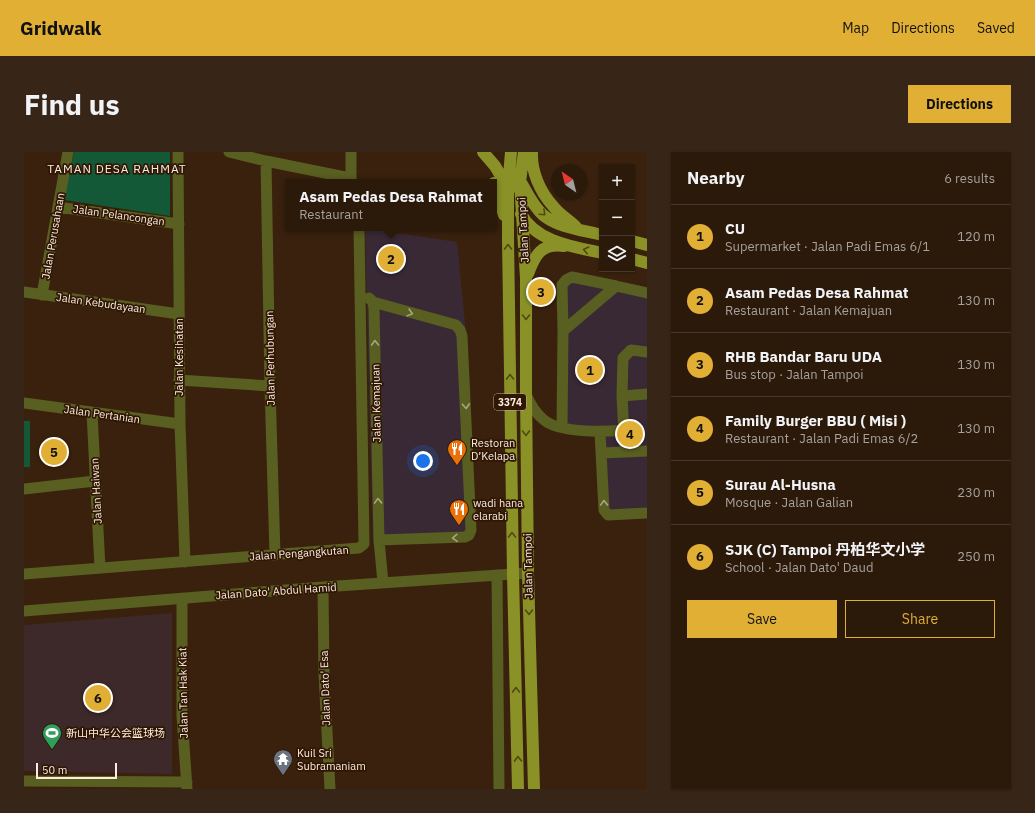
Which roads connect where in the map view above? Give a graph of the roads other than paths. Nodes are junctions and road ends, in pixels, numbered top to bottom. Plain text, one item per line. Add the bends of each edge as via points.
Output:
1 (68, 152) edge
2 (178, 152) edge
3 (229, 152) edge
4 (351, 152) edge
5 (476, 152) edge
6 (483, 152) edge
7 (524, 152) edge
8 (532, 152) edge
9 (509, 154) edge
10 (266, 161) junction
11 (347, 179) edge
12 (351, 179) edge
13 (492, 179) edge
14 (520, 182) junction
15 (508, 189) junction
16 (497, 192) edge
17 (58, 207) junction
18 (523, 217) junction
19 (179, 224) junction
20 (579, 229) junction
21 (508, 230) junction
22 (359, 231) edge
23 (599, 234) edge
24 (635, 242) edge
25 (647, 245) edge
26 (569, 246) junction
27 (599, 252) edge
28 (635, 260) edge
29 (647, 262) edge
30 (526, 278) junction
31 (616, 286) junction
32 (360, 287) junction
33 (24, 292) edge
34 (647, 293) edge
35 (42, 295) junction
36 (373, 302) junction
37 (179, 314) junction
38 (563, 331) junction
39 (647, 352) edge
40 (179, 380) junction
41 (270, 386) junction
42 (526, 394) junction
43 (647, 394) edge
44 (622, 396) junction
45 (24, 403) edge
46 (92, 413) junction
47 (180, 424) junction
48 (562, 427) junction
49 (623, 430) junction
50 (600, 432) junction
51 (647, 451) edge
52 (625, 452) junction
53 (602, 453) junction
54 (95, 482) junction
55 (24, 489) edge
56 (647, 513) edge
57 (379, 540) junction
58 (275, 555) junction
59 (185, 562) junction
60 (100, 568) junction
61 (24, 574) edge
62 (513, 574) junction
63 (528, 574) junction
64 (497, 575) junction
65 (383, 583) junction
66 (323, 586) junction
67 (182, 598) junction
68 (24, 611) edge
69 (24, 781) edge
70 (187, 786) edge
71 (535, 788) edge
72 (330, 789) edge
73 (499, 789) edge
74 (518, 789) edge

1 - 17 street, Jalan Perusahaan
2 - 19 street, Jalan Kesihatan
3 - 10 street
4 - 12 street
5 - 13 main road
6 - 15 main road via 495,166
7 - 14 main road, Jalan Tampoi / 3374
8 - 20 main road via 532,164 543,192 553,207
9 - 14 main road
9 - 15 main road, Jalan Tampoi / 3374
10 - 11 street
10 - 41 street, Jalan Perhubungan
14 - 18 main road, Jalan Tampoi / 3374
14 -> 20 main road via 544,215 554,222
15 - 18 main road
15 - 21 main road, Jalan Tampoi / 3374
16 - 21 main road
17 - 19 street, Jalan Pelancongan
17 - 35 street, Jalan Perusahaan
18 - 26 main road via 532,228 543,235
18 - 30 main road, Jalan Tampoi / 3374
19 - 37 street, Jalan Kesihatan
20 - 23 main road
62 -> 21 main road, Jalan Tampoi / 3374
22 - 32 street
24 - 25 main road
27 -> 26 main road
26 - 30 main road via 556,245 537,253
28 - 29 main road
30 -> 42 main road, Jalan Tampoi / 3374
31 - 34 street
31 - 38 street
31 - 38 street via 572,277 566,280 562,285
32 - 36 street
32 - 58 street, Jalan Pengangkutan via 364,544 359,548
33 - 35 street, Jalan Kebudayaan
35 - 37 street, Jalan Kebudayaan
57 -> 36 street, Jalan Kemajuan
36 -> 57 street via 456,325 460,330 470,530 469,535 465,537
37 - 40 street, Jalan Kesihatan
38 - 48 street
39 - 44 street via 631,350 623,358
40 - 41 street
40 - 47 street, Jalan Kesihatan
41 - 58 street, Jalan Perhubungan
42 - 48 street via 531,405 544,420
42 -> 63 main road, Jalan Tampoi / 3374
43 - 44 street
44 - 49 street
45 - 46 street, Jalan Pertanian
46 - 47 street, Jalan Pertanian
46 - 54 street, Jalan Haiwan
47 - 59 street, Jalan Kesihatan
48 - 50 street
49 - 50 street
49 - 52 street
50 - 53 street
51 - 52 street
52 - 53 street
56 -> 53 street via 608,516 604,510
54 - 55 street
54 - 60 street, Jalan Haiwan
57 - 65 street, Jalan Kemajuan
58 - 59 street, Jalan Pengangkutan
59 - 60 street, Jalan Pengangkutan
60 - 61 street, Jalan Pengangkutan
62 - 63 street, Jalan Dato' Abdul Hamid
62 - 64 street, Jalan Dato' Abdul Hamid
74 -> 62 main road, Jalan Tampoi / 3374
63 -> 71 main road, Jalan Tampoi / 3374
64 - 65 street, Jalan Dato' Abdul Hamid
64 - 73 street
65 - 66 street, Jalan Dato' Abdul Hamid
66 - 67 street, Jalan Dato' Abdul Hamid
66 - 72 street, Jalan Dato' Esa via 324,674
67 - 68 street, Jalan Dato' Abdul Hamid
67 - 70 street, Jalan Tan Hak Kiat via 182,715
69 - 70 street

